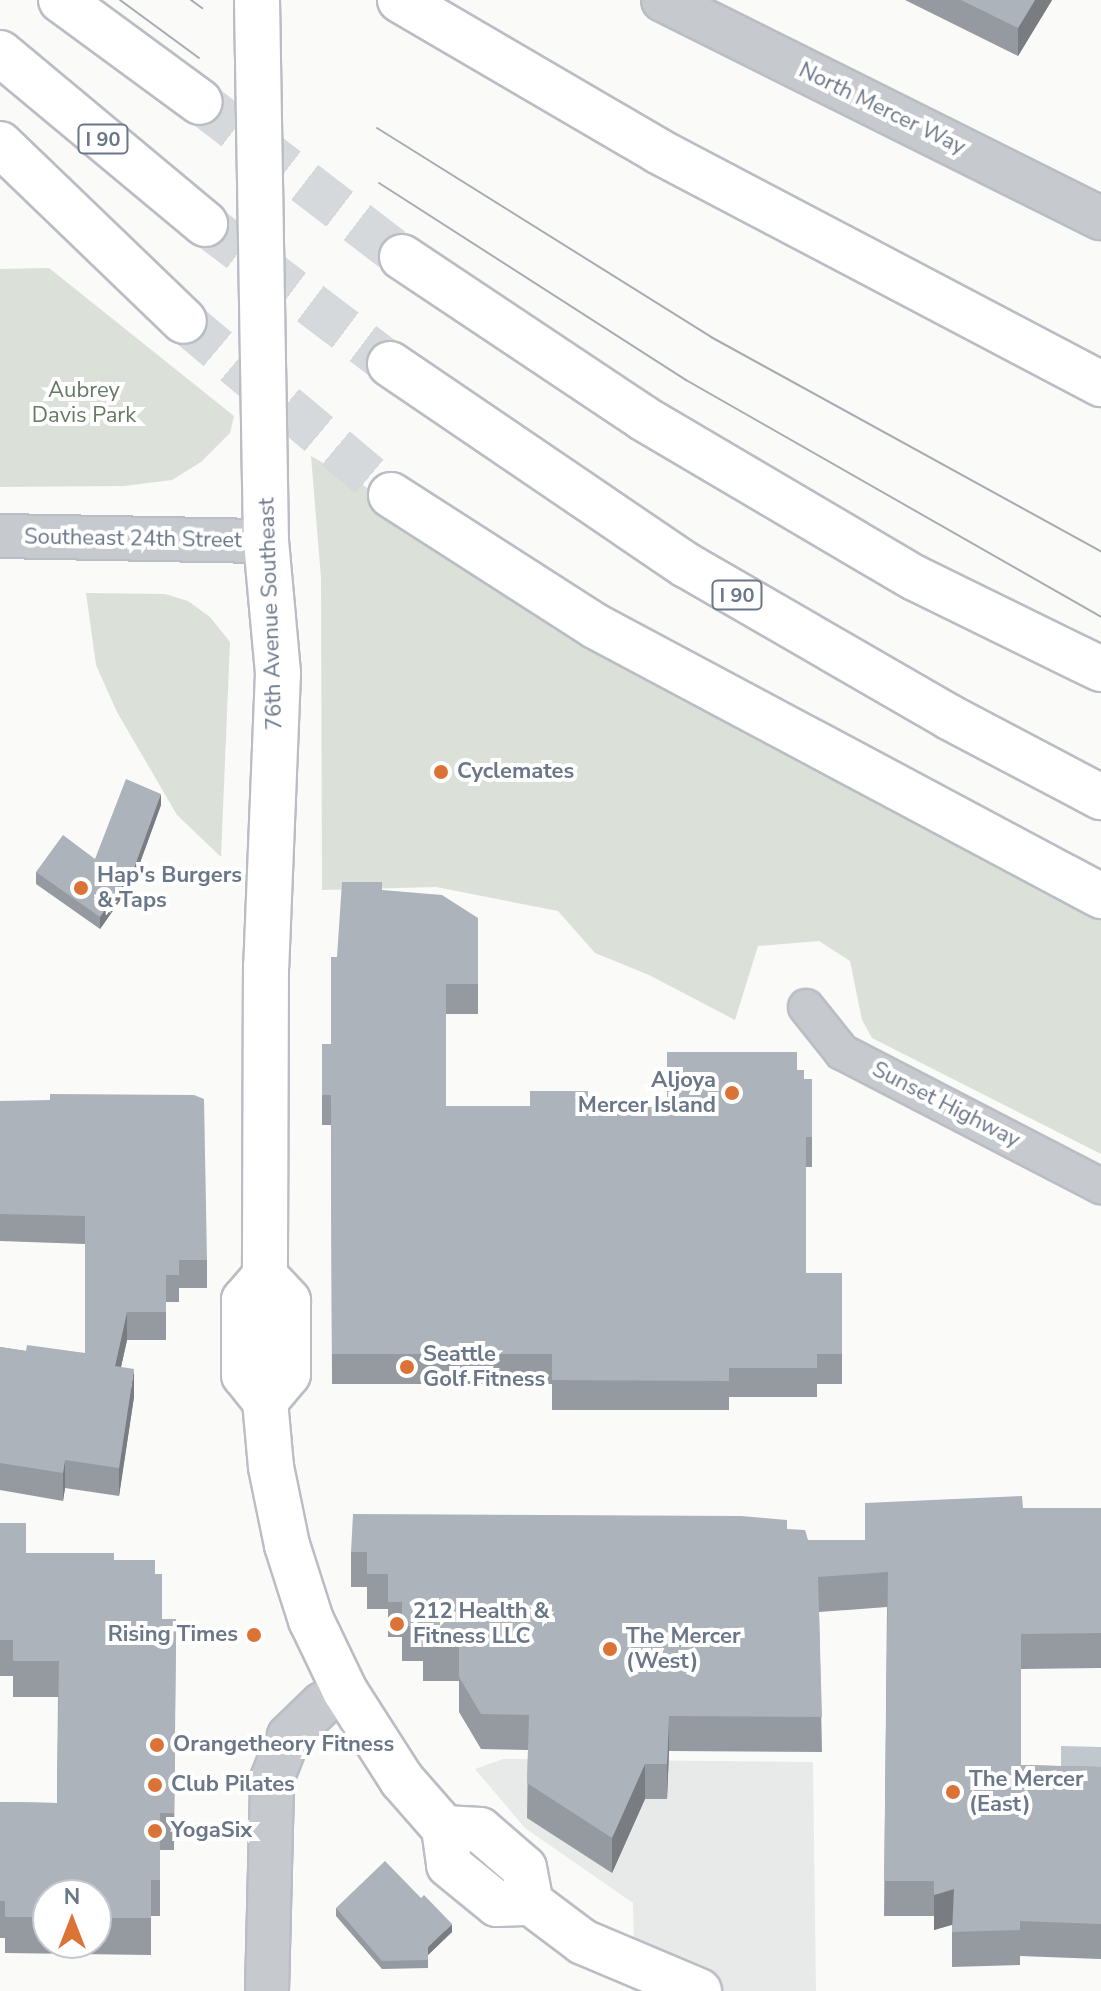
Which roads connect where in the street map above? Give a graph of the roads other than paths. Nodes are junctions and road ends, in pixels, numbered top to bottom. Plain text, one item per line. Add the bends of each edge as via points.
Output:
1 (61, 0) edge
2 (257, 0) edge
3 (400, 0) edge
4 (663, 0) edge
5 (0, 53) edge
6 (200, 102) tunnel mouth
7 (0, 144) edge
8 (1101, 218) edge
9 (205, 224) tunnel mouth
10 (402, 257) tunnel mouth
11 (184, 321) tunnel mouth
12 (1022, 344) junction
13 (390, 364) tunnel mouth
14 (1101, 384) edge
15 (1101, 417) edge
16 (391, 495) tunnel mouth
17 (0, 536) edge
18 (266, 541) junction
19 (1101, 669) edge
20 (1101, 797) edge
21 (1101, 896) edge
22 (806, 1007) dead end
23 (1101, 1186) edge
24 (345, 1691) junction
25 (267, 1991) edge
26 (699, 1991) edge

1 - 6 main road
2 - 18 main road, 76th Avenue Southeast
3 - 12 main road via 658,151
4 - 8 street, North Mercer Way
5 - 9 main road, I 90
7 - 11 main road
10 - 19 main road via 643,418 888,562
12 - 14 main road
12 - 15 main road
13 - 20 main road, I 90 via 686,565 949,717
16 - 21 main road via 595,626
17 - 18 street, Southeast 24th Street
18 - 24 main road, 76th Avenue Southeast via 278,673 266,966 265,1276 288,1301 288,1374 265,1401 271,1467 287,1545 311,1620
22 - 23 street, Sunset Highway via 842,1052
24 - 25 street via 322,1704 289,1736 272,1779
24 - 26 main road, 76th Avenue Southeast via 402,1780 444,1828 480,1830 524,1868 531,1903 583,1942

